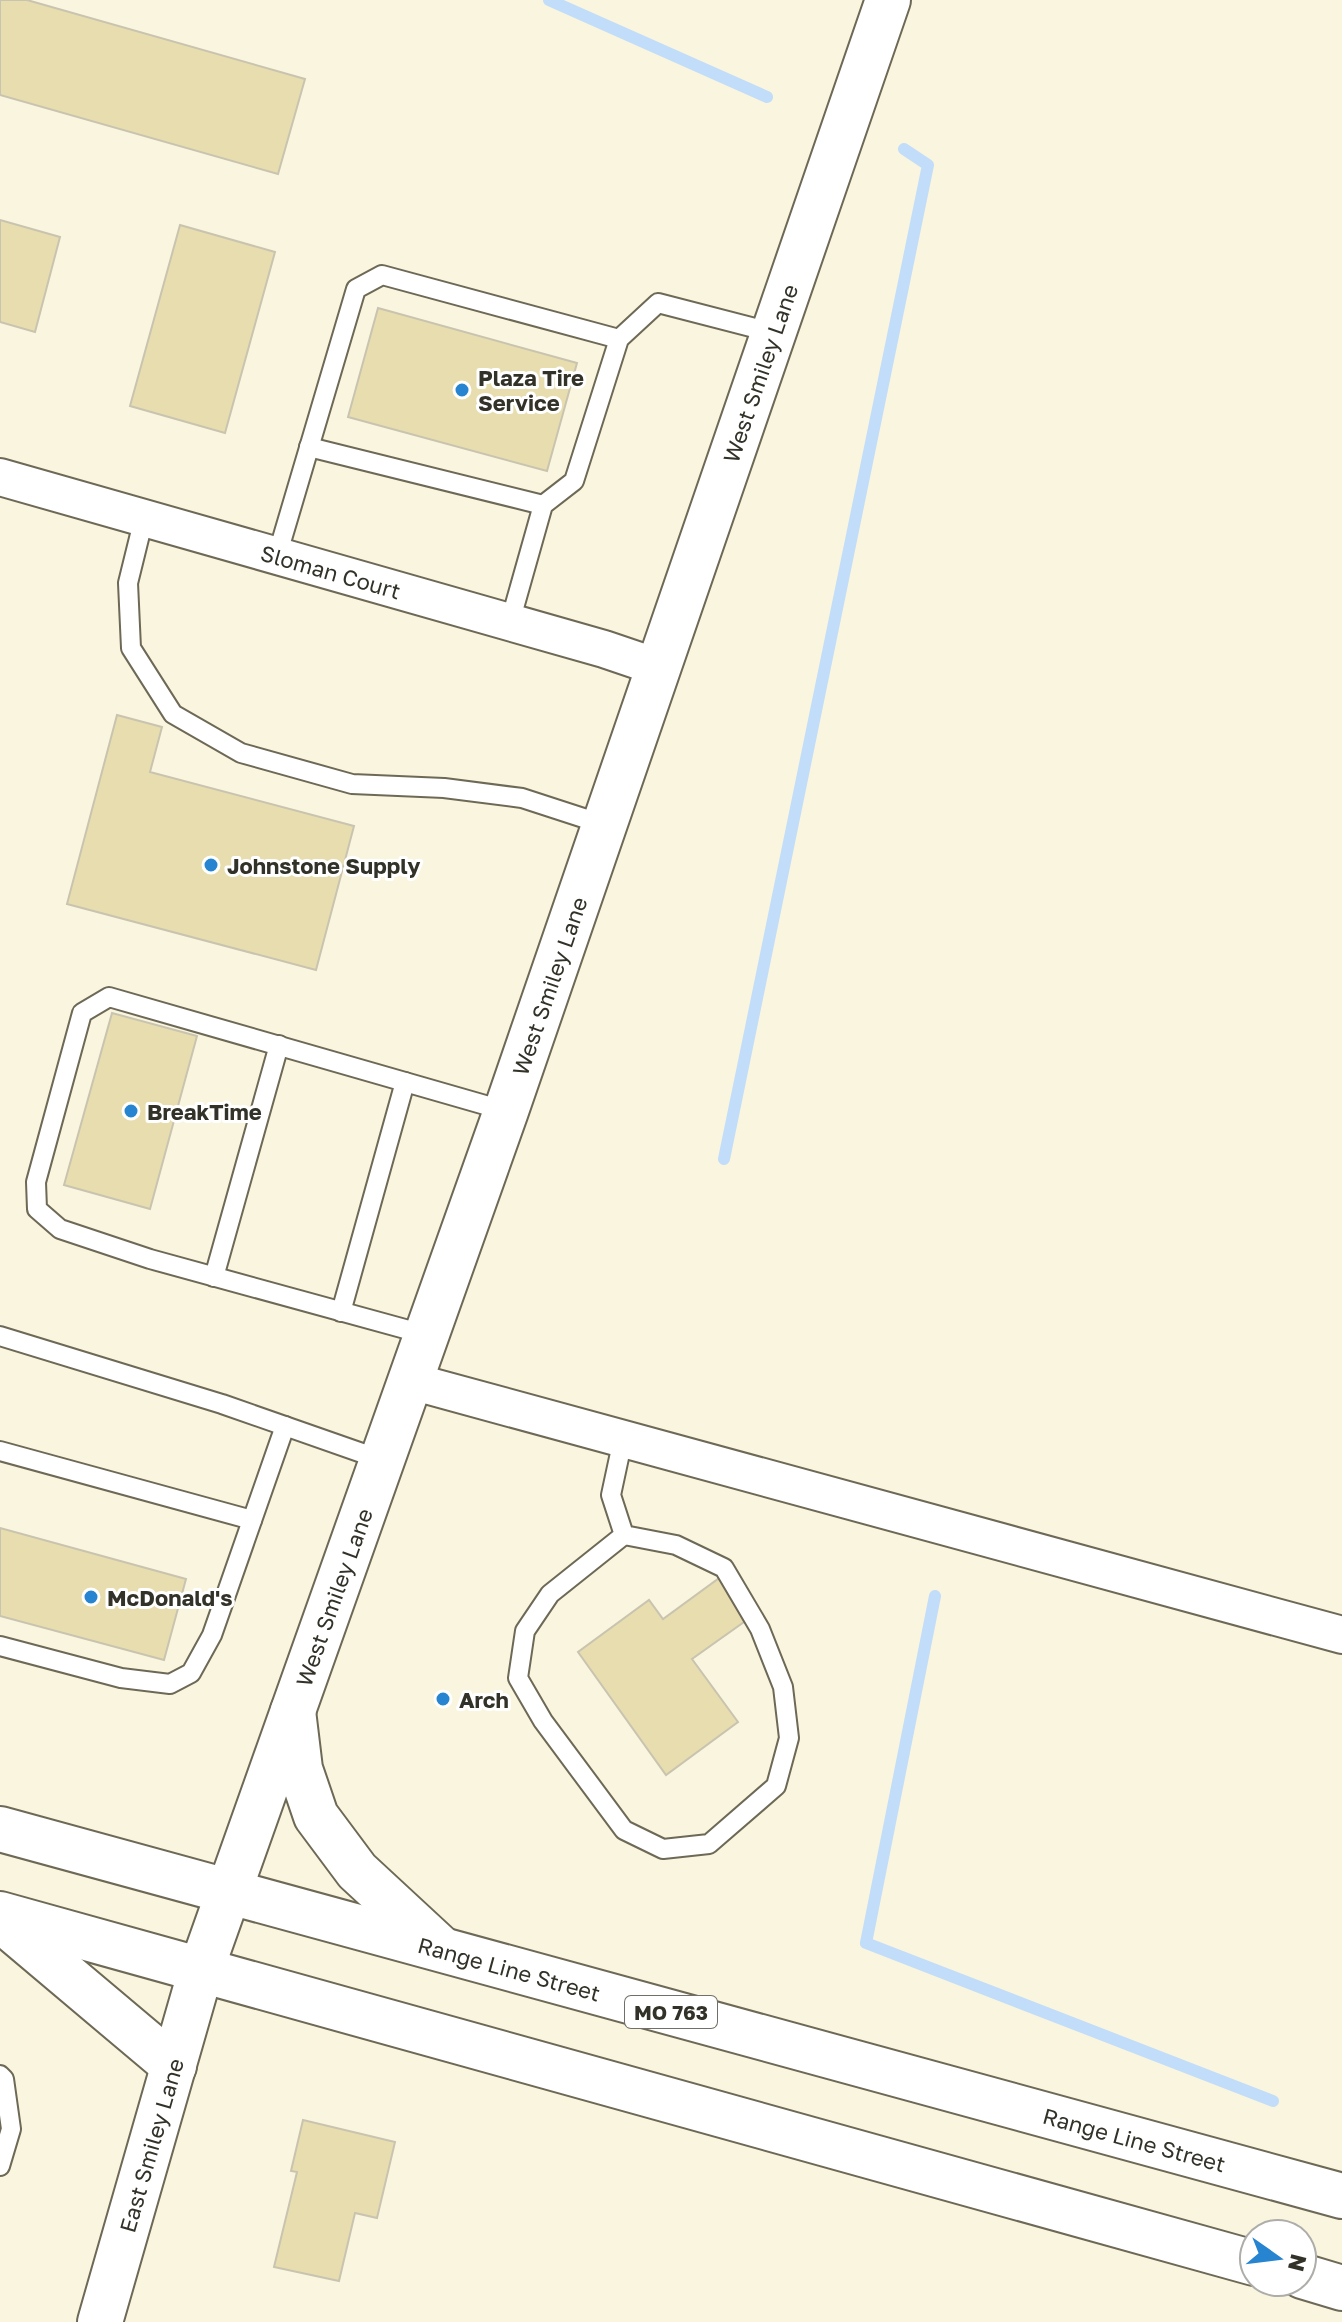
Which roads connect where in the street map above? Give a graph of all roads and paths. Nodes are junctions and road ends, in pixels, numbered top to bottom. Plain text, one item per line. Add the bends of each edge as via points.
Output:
1 (888, 0) edge
2 (774, 333) junction
3 (619, 339) junction
4 (309, 447) junction
5 (0, 477) edge
6 (543, 505) junction
7 (144, 518) junction
8 (277, 556) junction
9 (510, 622) junction
10 (660, 668) junction
11 (605, 825) junction
12 (279, 1045) junction
13 (405, 1082) junction
14 (506, 1111) junction
15 (214, 1277) junction
16 (341, 1312) junction
17 (427, 1335) junction
18 (0, 1336) edge
19 (411, 1381) junction
20 (285, 1426) junction
21 (623, 1439) junction
22 (0, 1451) edge
23 (383, 1460) junction
24 (252, 1520) junction
25 (624, 1535) junction
26 (1342, 1635) edge
27 (0, 1646) edge
28 (293, 1711) junction
29 (0, 1829) edge
30 (229, 1891) junction
31 (0, 1916) edge
32 (443, 1950) junction
33 (201, 1970) junction
34 (174, 2066) junction
35 (0, 2075) edge
36 (0, 2166) edge
37 (1342, 2196) edge
38 (1238, 2259) edge
39 (1342, 2267) edge
40 (1318, 2268) edge
41 (1318, 2281) edge
42 (1342, 2288) edge
43 (100, 2322) edge

1 - 2 main road, West Smiley Lane
2 - 3 lane via 658,303
2 - 10 main road, West Smiley Lane
3 - 4 lane via 382,275 356,289
3 - 6 lane via 574,481
4 - 6 lane
4 - 8 lane
5 - 7 street, Sloman Court
6 - 9 lane
7 - 8 street, Sloman Court
7 - 11 lane via 128,583 131,648 173,714 241,753 352,784 522,798
8 - 9 street, Sloman Court
9 - 10 street, Sloman Court
10 - 11 main road, West Smiley Lane
11 - 14 main road, West Smiley Lane
12 - 13 lane
12 - 15 lane
12 - 15 lane via 109,997 82,1013 36,1182 37,1209 60,1229
13 - 14 lane
13 - 16 lane
14 - 17 main road, West Smiley Lane
15 - 16 lane
16 - 17 lane
17 - 19 main road, West Smiley Lane
18 - 20 lane
19 - 21 street
19 - 23 main road, West Smiley Lane
20 - 23 lane
20 - 24 lane
21 - 25 lane via 611,1495
21 - 26 street
22 - 24 lane
23 - 28 main road, West Smiley Lane
24 - 27 lane via 212,1635 191,1673 170,1684 121,1678
25 - 25 lane via 550,1594 525,1631 518,1678 543,1721 624,1830 663,1849 709,1844 776,1786 789,1738 783,1687 760,1629 724,1568 676,1545
28 - 30 main road, West Smiley Lane
28 - 32 main road via 300,1769 316,1816 357,1871
29 - 30 main road, Range Line Street / MO 763
30 - 32 main road, Range Line Street / MO 763
30 - 33 main road, West Smiley Lane
31 - 33 main road
31 - 34 main road
32 - 37 main road, Range Line Street / MO 763
33 - 34 main road, East Smiley Lane
33 - 38 main road
34 - 43 main road, East Smiley Lane
35 - 36 lane via 11,2129
39 - 40 main road
41 - 42 main road

